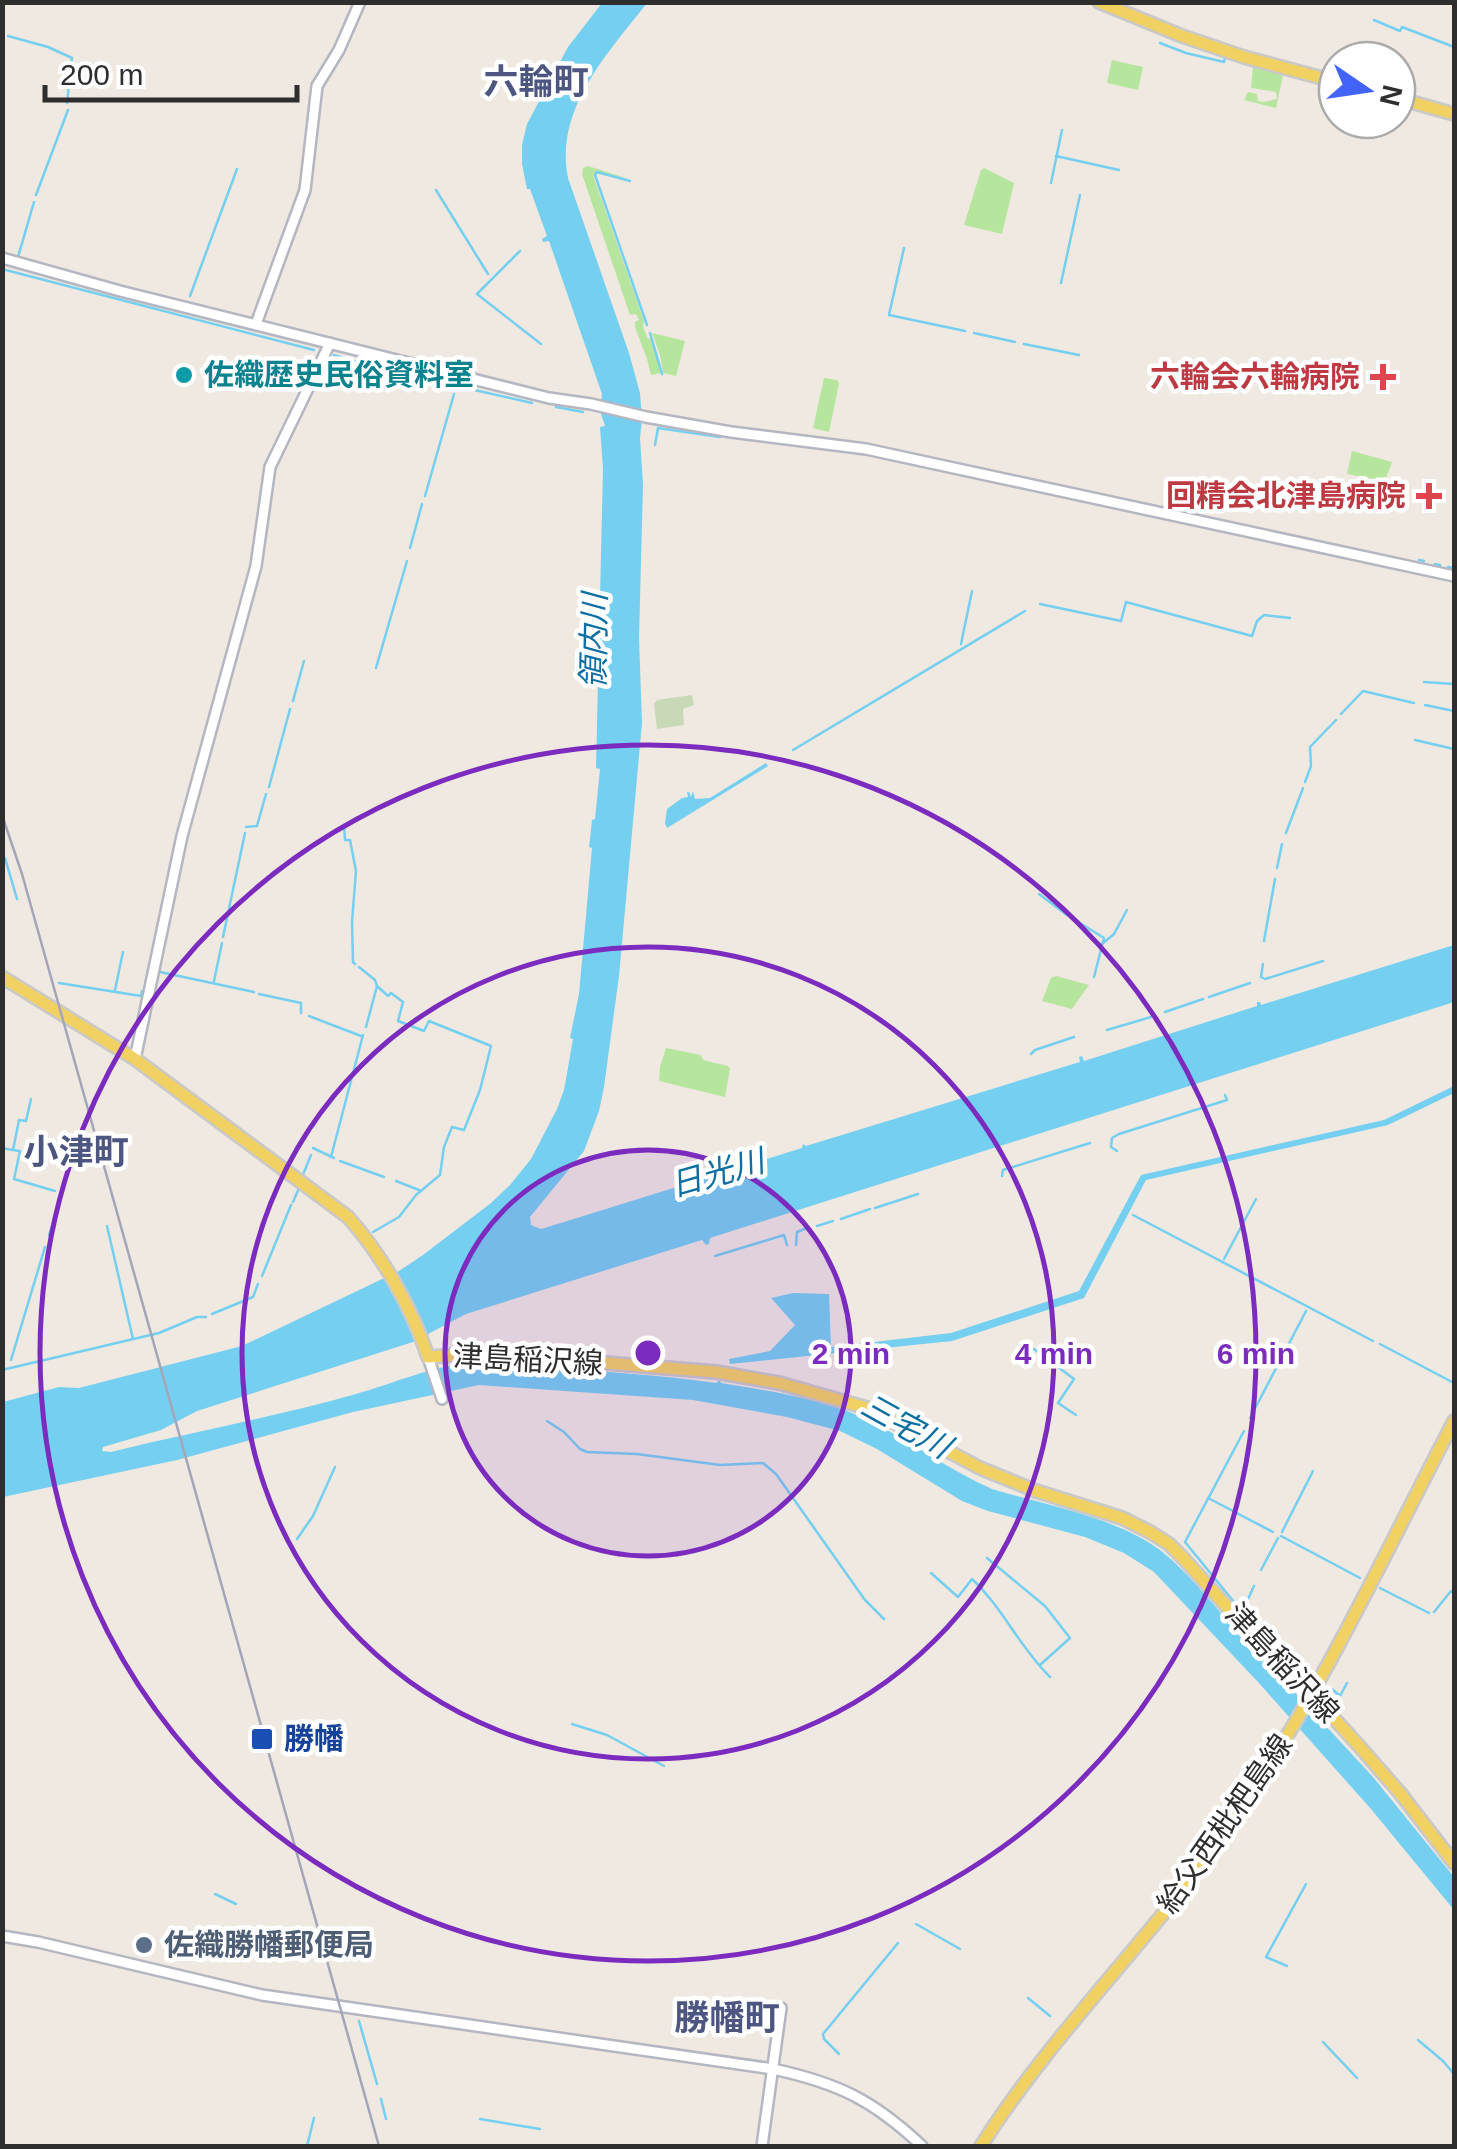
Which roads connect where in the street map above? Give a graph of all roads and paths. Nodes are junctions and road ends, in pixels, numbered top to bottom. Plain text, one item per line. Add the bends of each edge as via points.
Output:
1 (360, 2) edge
2 (1098, 2) edge
3 (1317, 77) edge
4 (1417, 104) edge
5 (1454, 114) edge
6 (2, 258) edge
7 (256, 324) junction
8 (330, 343) junction
9 (1454, 576) edge
10 (2, 977) edge
11 (135, 1059) junction
12 (430, 1361) junction
13 (442, 1398) dead end
14 (1454, 1421) edge
15 (1310, 1698) junction
16 (1454, 1863) edge
17 (2, 1936) edge
18 (781, 2008) dead end
19 (773, 2070) junction
20 (762, 2146) edge
21 (922, 2146) edge
22 (981, 2146) edge

1 - 7 street via 317,86 305,190
2 - 3 main road via 1182,36
4 - 5 main road
6 - 7 street
7 - 8 street
8 - 9 street via 548,398 866,449
8 - 11 street via 270,468 256,566 182,836
10 - 11 main road, 津島稲沢線
11 - 12 main road, 津島稲沢線 via 348,1218 387,1268
12 - 13 street
12 - 15 main road, 津島稲沢線 via 460,1354 716,1372 867,1408 980,1468 1150,1532 1184,1559
14 - 15 main road, 給父西枇杷島線
15 - 16 main road, 津島稲沢線
15 - 22 main road, 給父西枇杷島線 via 1185,1886
17 - 19 street via 292,2000
18 - 19 street
19 - 20 street
19 - 21 street via 844,2090

